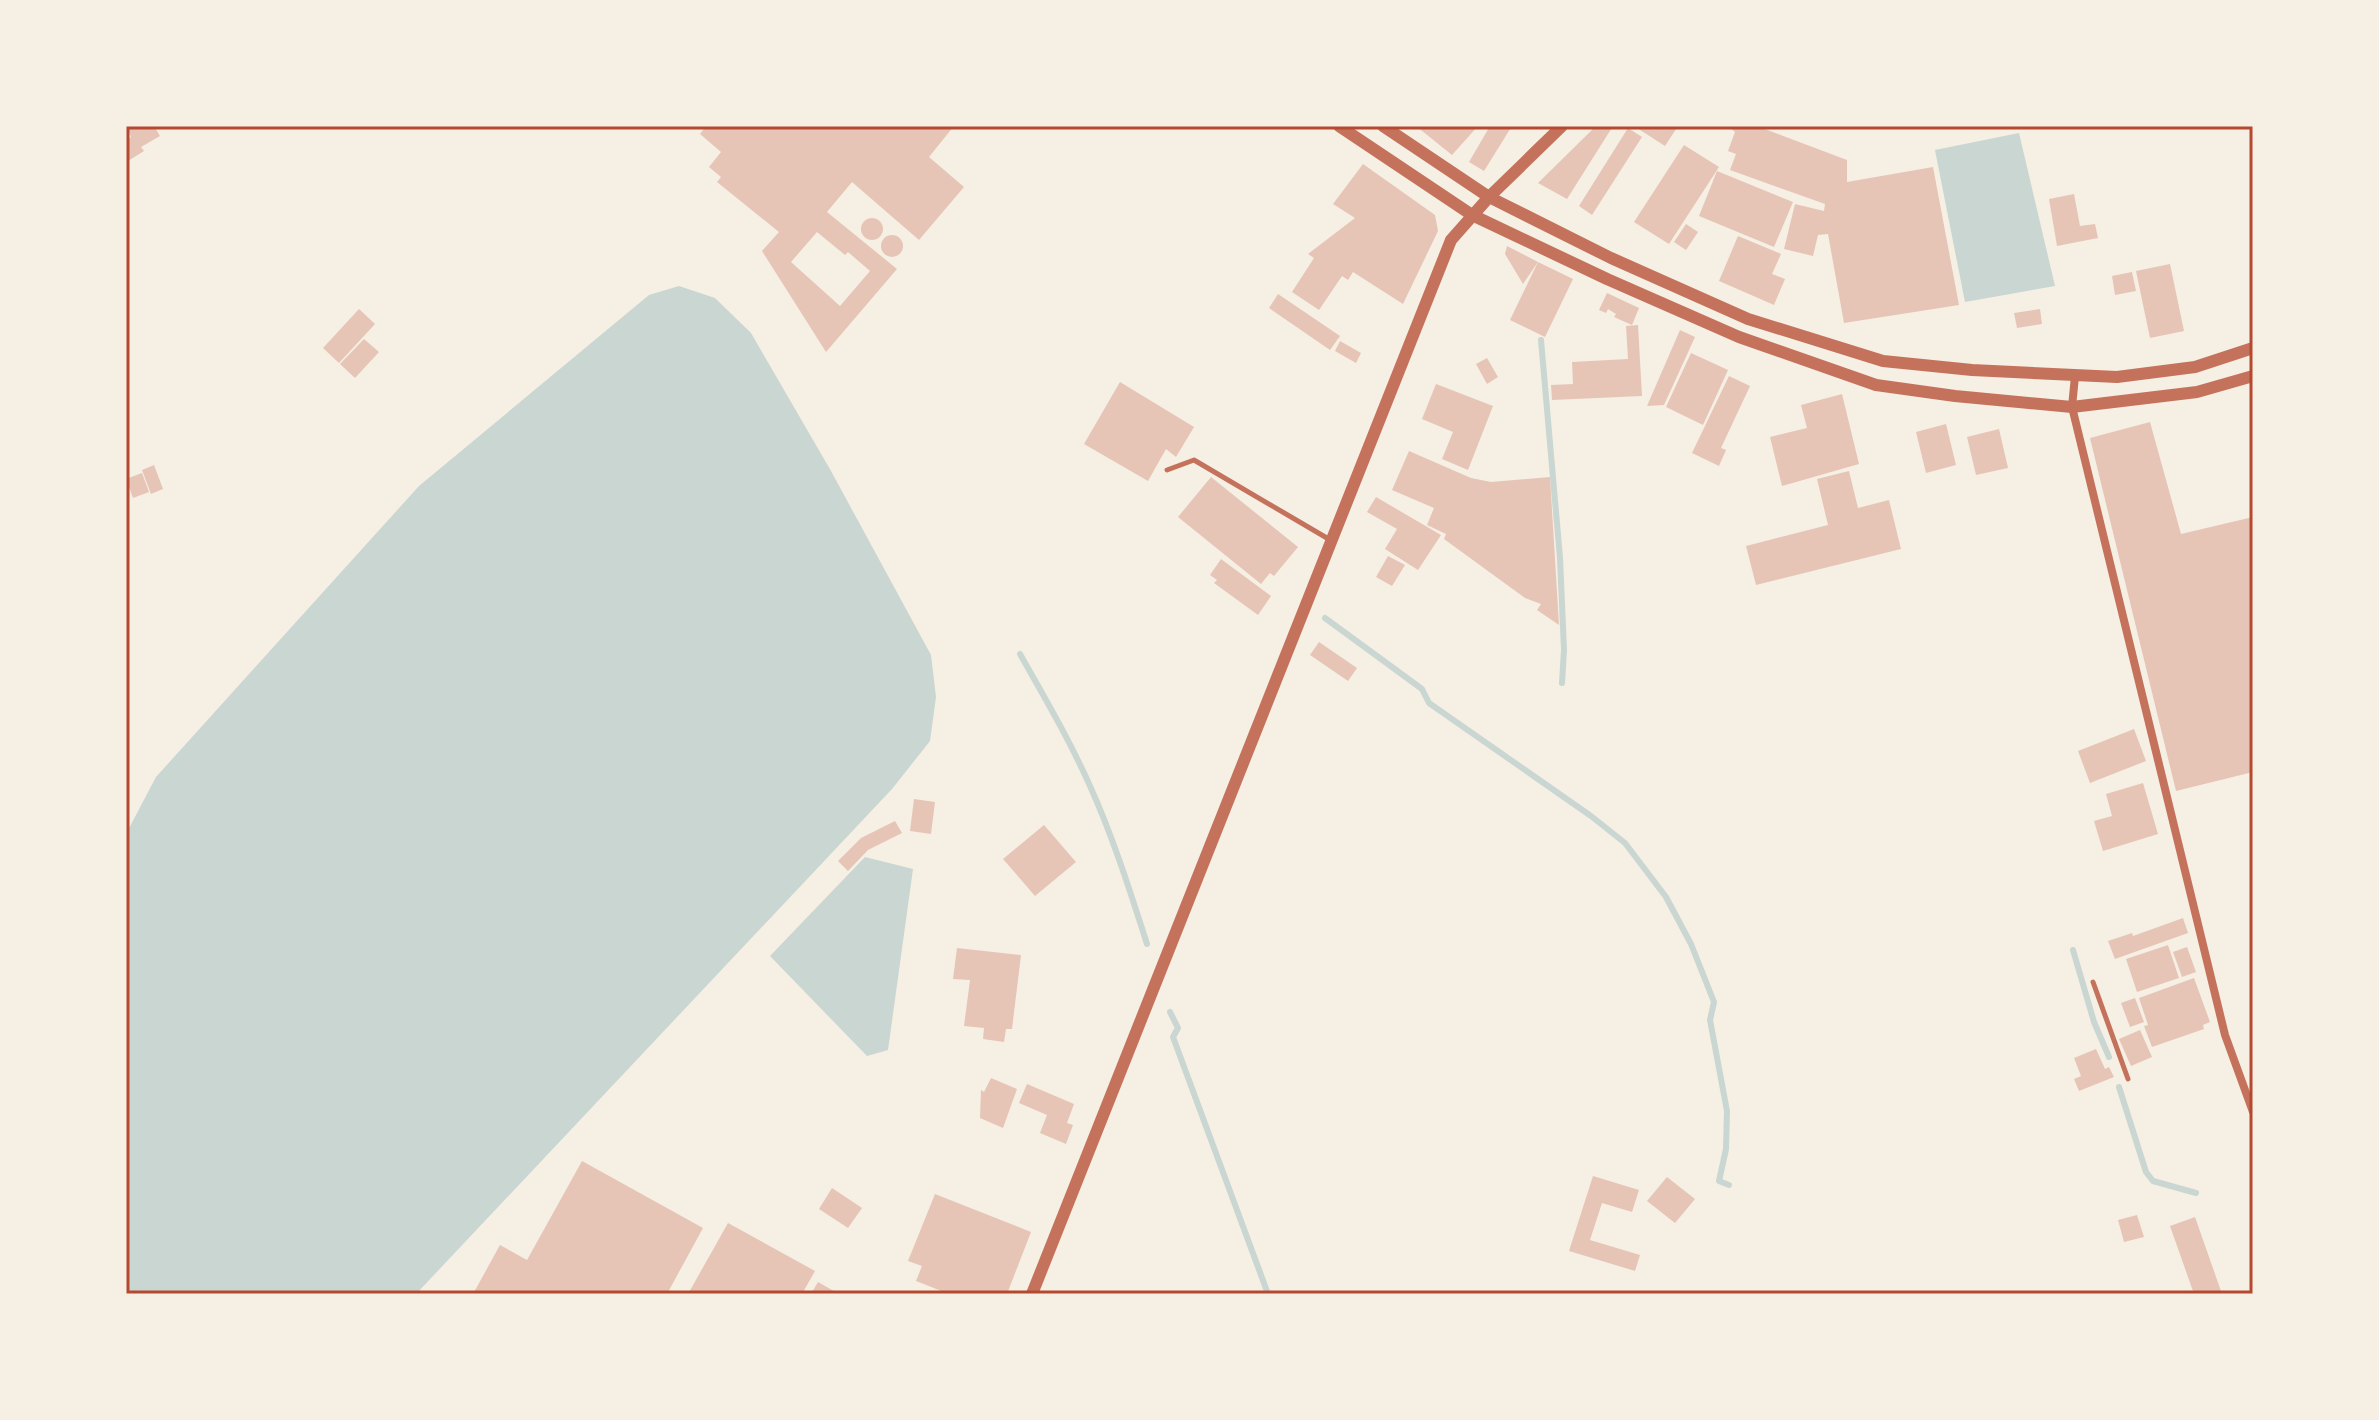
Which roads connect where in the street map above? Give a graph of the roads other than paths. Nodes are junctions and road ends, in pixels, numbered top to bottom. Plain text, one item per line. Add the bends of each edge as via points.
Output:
1 (1339, 126) edge
2 (1383, 126) edge
3 (1562, 126) edge
4 (1489, 197) junction
5 (1472, 215) junction
6 (2253, 348) edge
7 (2075, 376) junction
8 (2253, 376) edge
9 (2072, 407) junction
10 (1167, 470) dead end
11 (1333, 541) junction
12 (2093, 982) dead end
13 (2128, 1079) dead end
14 (2253, 1112) edge
15 (1032, 1294) edge

1 - 5 street
2 - 4 street
3 - 4 street
4 - 5 street
4 - 7 street via 1748,319 1883,361
5 - 9 street via 1739,337 1876,385
5 - 11 street via 1451,240
6 - 7 street via 2195,367 2117,377
7 - 9 street
8 - 9 street via 2197,392
9 - 14 street via 2225,1035
10 - 11 lane via 1194,460
11 - 15 street
12 - 13 lane

